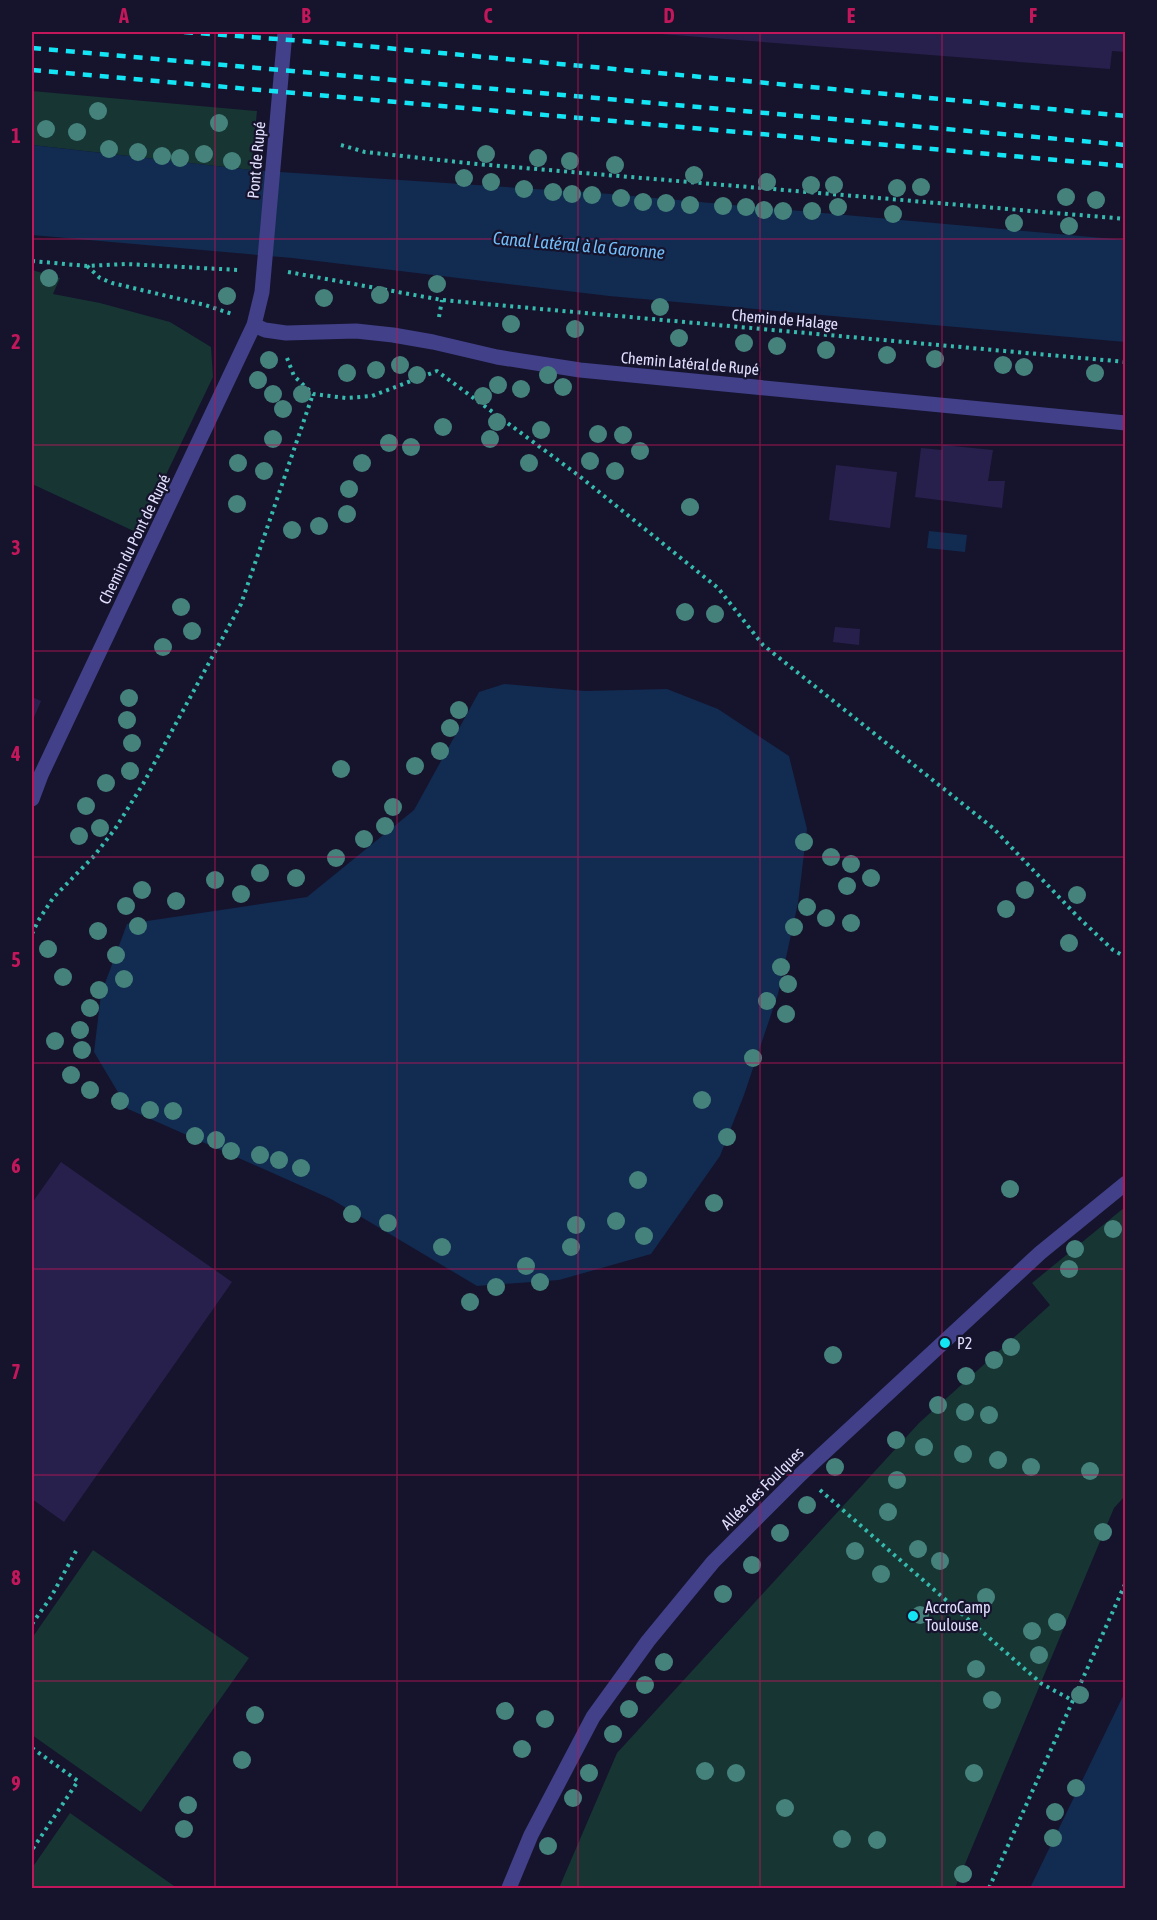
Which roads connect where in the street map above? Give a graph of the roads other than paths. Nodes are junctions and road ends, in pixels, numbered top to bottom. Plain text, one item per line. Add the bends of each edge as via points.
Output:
1 (285, 32) edge
2 (262, 292) joint
3 (254, 325) junction
4 (1125, 423) edge
5 (32, 799) edge
6 (1125, 1183) edge
7 (509, 1888) edge

1 - 2 street, Pont de Rupé
2 - 3 street, Chemin du Pont de Rupé
3 - 4 street, Chemin Latéral de Rupé via 286,333 375,333 580,370
3 - 5 street, Chemin du Pont de Rupé
6 - 7 street, Allée des Foulques via 1040,1252 801,1474 713,1562 592,1717 531,1835

